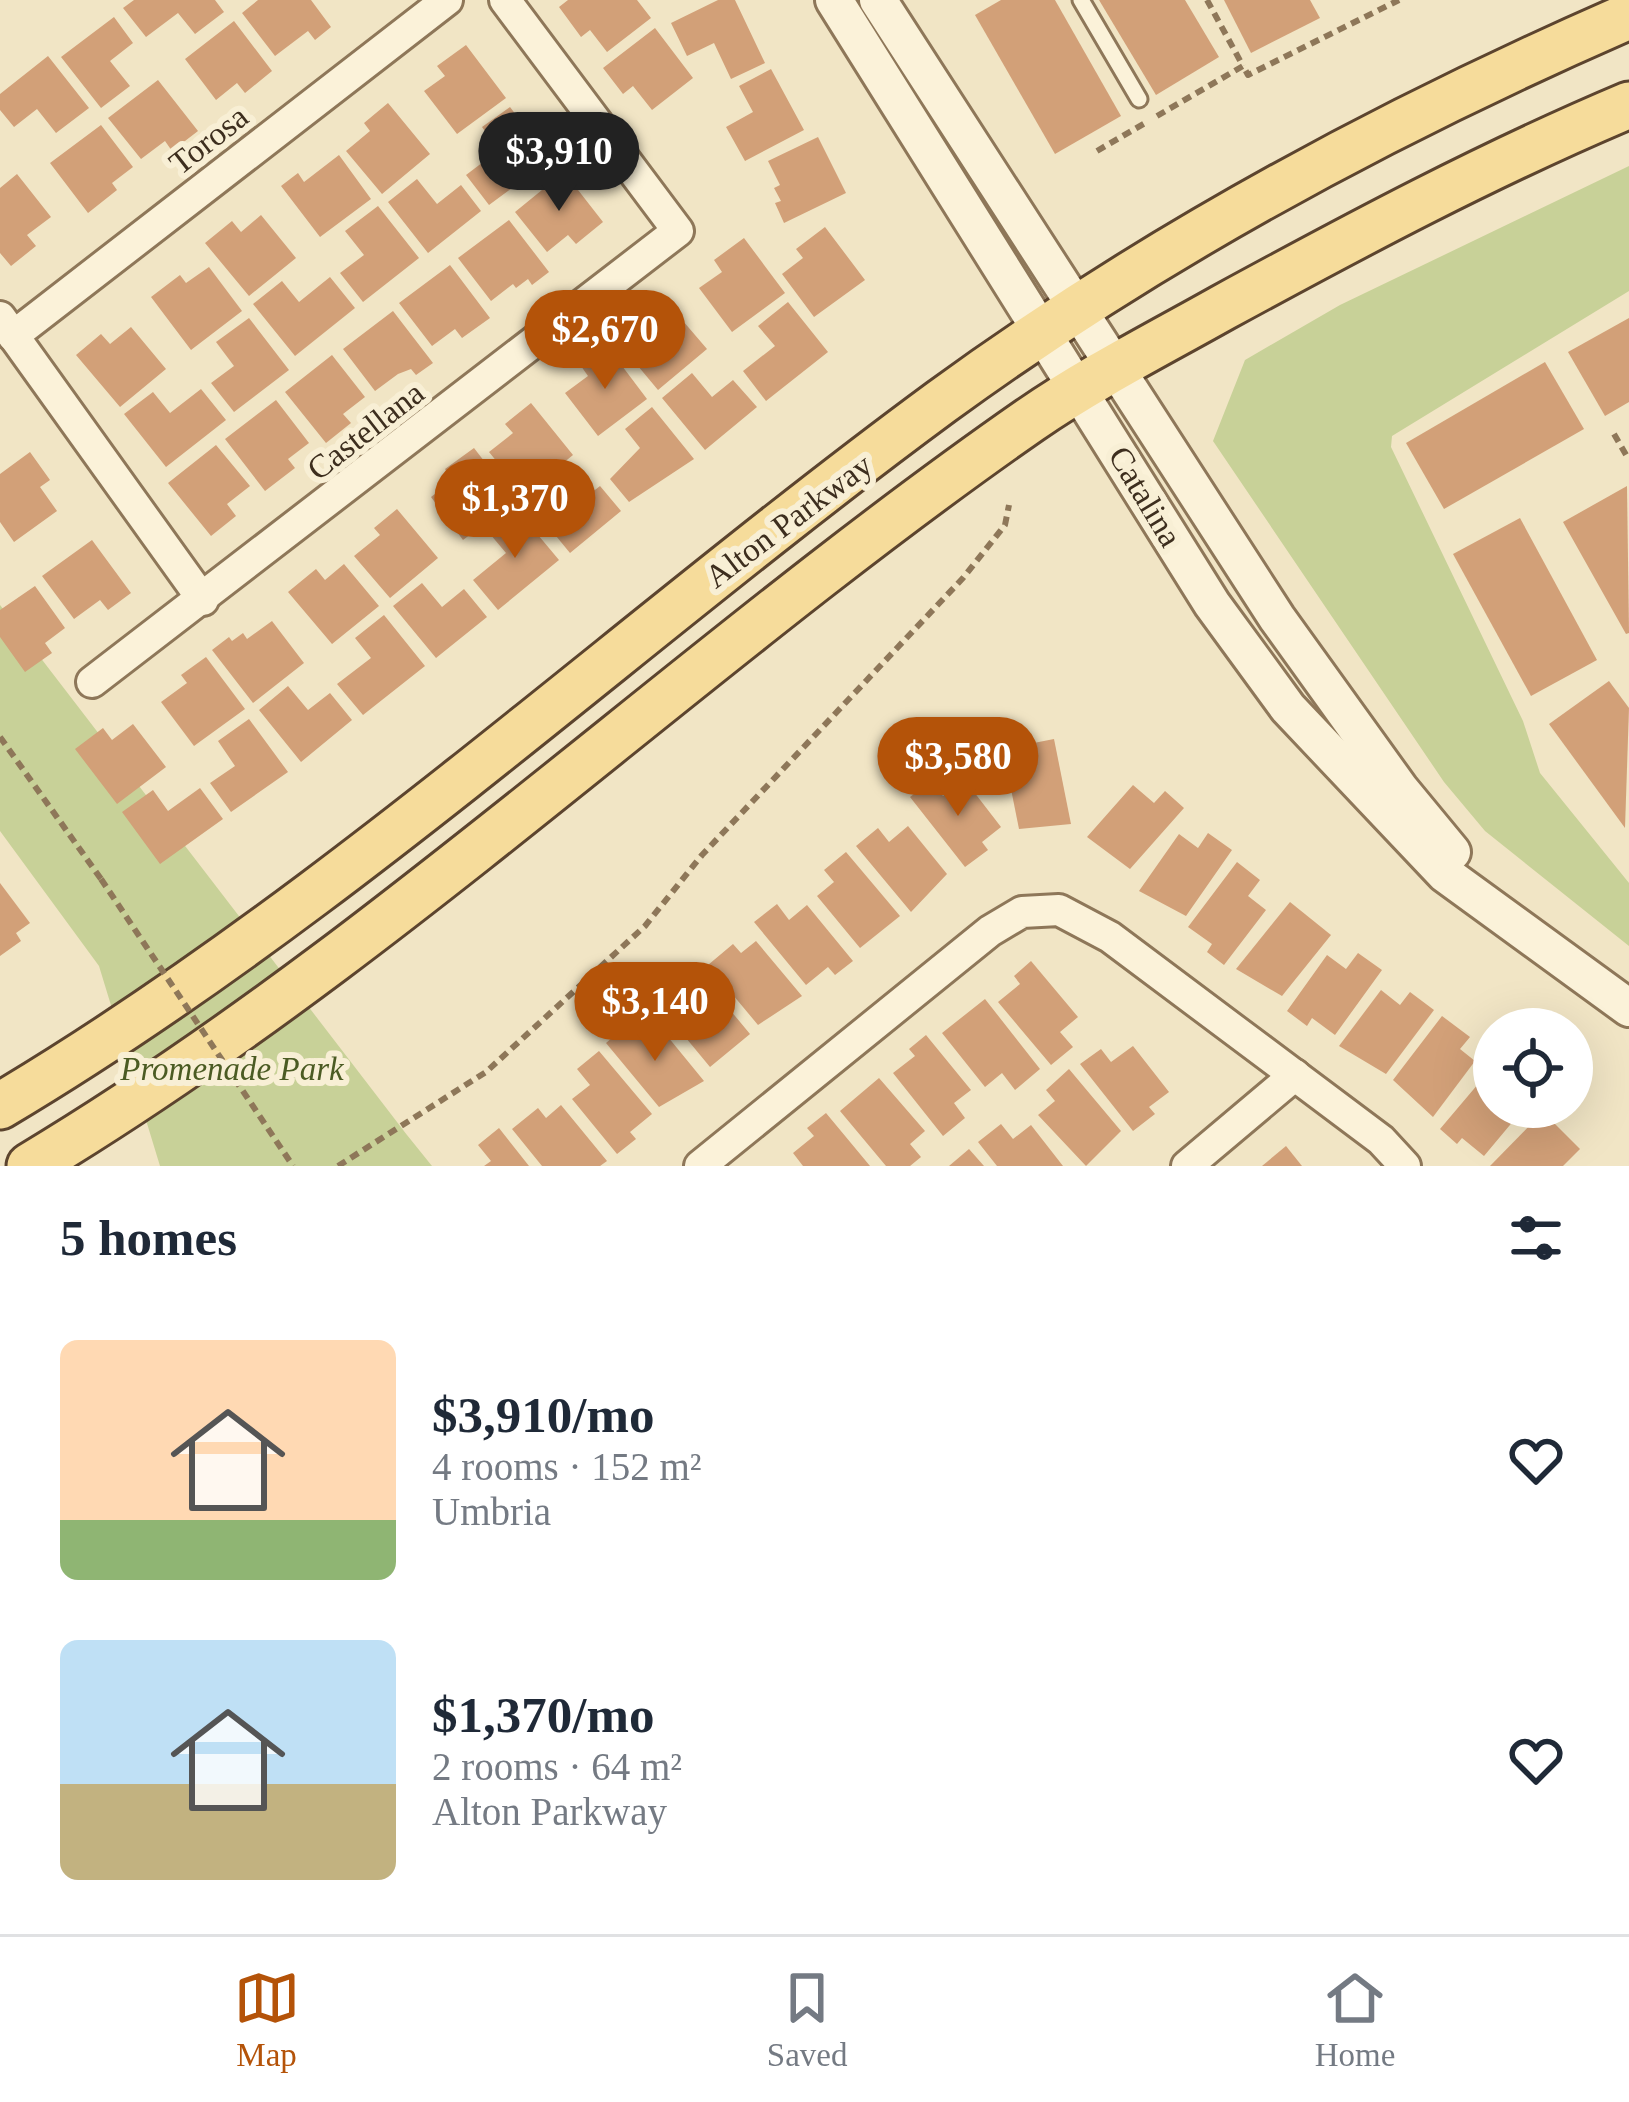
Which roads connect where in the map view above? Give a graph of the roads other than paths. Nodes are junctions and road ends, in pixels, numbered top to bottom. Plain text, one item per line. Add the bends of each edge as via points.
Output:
1 (447, 0) edge
2 (506, 0) edge
3 (834, 0) edge
4 (878, 0) edge
5 (1082, 0) edge
6 (1629, 16) edge
7 (1139, 99) dead end
8 (1629, 105) edge
9 (1064, 321) junction
10 (7, 327) edge
11 (1098, 379) junction
12 (203, 600) junction
13 (92, 682) dead end
14 (1629, 1008) edge
15 (1295, 1075) junction
16 (0, 1106) edge
17 (30, 1166) edge
18 (700, 1166) edge
19 (1187, 1166) edge
20 (1406, 1166) edge

1 - 10 street, Torosa
2 - 12 street, Castellana via 678,231
3 - 9 street, Catalina
4 - 9 street, Catalina
5 - 7 lane
6 - 9 main road, Alton Parkway via 1471,85 1195,238
8 - 11 main road, Alton Parkway via 1395,214
9 - 11 street, Catalina
9 - 16 main road, Alton Parkway via 943,401 112,1040
10 - 12 street
11 - 14 street, Catalina via 1400,789 1528,933
11 - 17 main road, Alton Parkway via 823,573 305,982
12 - 13 street, Castellana
15 - 18 street via 1110,938 1059,910 1022,912
15 - 19 street
15 - 20 street

